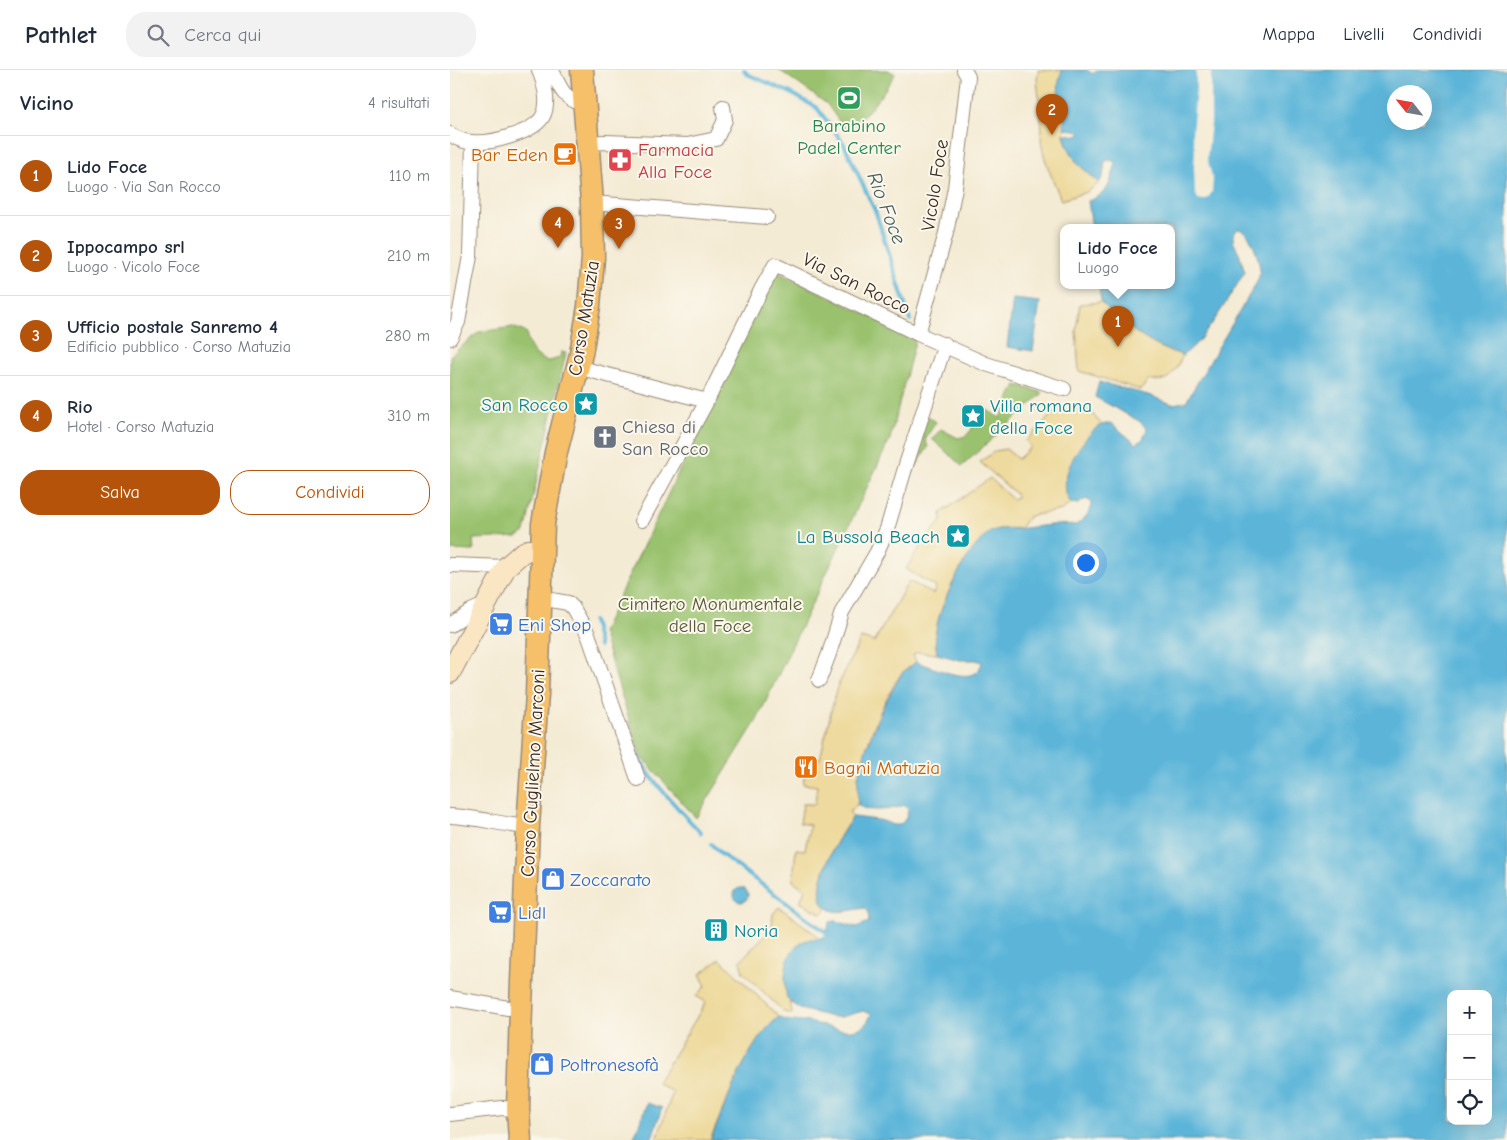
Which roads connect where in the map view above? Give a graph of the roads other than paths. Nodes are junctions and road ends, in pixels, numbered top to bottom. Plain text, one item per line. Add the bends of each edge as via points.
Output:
1 (539, 70) edge
2 (552, 70) edge
3 (582, 70) edge
4 (964, 70) edge
5 (584, 104) junction
6 (723, 107) dead end
7 (450, 134) edge
8 (474, 143) junction
9 (587, 143) junction
10 (592, 203) junction
11 (767, 217) dead end
12 (918, 334) junction
13 (450, 338) edge
14 (945, 344) junction
15 (577, 367) junction
16 (1064, 389) dead end
17 (707, 401) junction
18 (642, 520) dead end
19 (541, 550) junction
20 (450, 565) edge
21 (506, 568) junction
22 (540, 598) junction
23 (487, 604) junction
24 (450, 625) edge
25 (450, 673) edge
26 (819, 680) dead end
27 (638, 779) dead end
28 (450, 816) edge
29 (528, 827) junction
30 (450, 998) edge
31 (521, 1007) junction
32 (518, 1109) junction
33 (450, 1114) edge
34 (520, 1140) edge

1 - 8 street via 546,96 542,118 523,132
2 - 5 street via 562,93
3 - 5 main road, Corso Matuzia
4 - 12 street, Vicolo Foce via 968,77 955,188
5 - 9 main road, Corso Matuzia
6 - 9 street via 724,120 716,138 687,145
7 - 8 street via 461,141
8 - 13 street via 470,256 458,322
9 - 10 main road, Corso Matuzia
10 - 11 street
10 - 15 main road, Corso Matuzia via 592,277
12 - 14 street, Via San Rocco
12 - 17 street, Via San Rocco via 776,264
14 - 16 street, Via San Rocco via 986,364
14 - 26 street via 887,529 842,612
15 - 17 street
15 - 19 main road, Corso Matuzia via 556,452
17 - 18 street, Via San Rocco
19 - 21 main road via 522,553
19 - 22 main road, Corso Guglielmo Marconi
20 - 21 street
21 - 23 main road
22 - 27 street via 568,603 588,634
22 - 29 main road, Corso Guglielmo Marconi
23 - 24 street via 471,610
23 - 25 main road
28 - 29 street
29 - 31 main road, Corso Guglielmo Marconi
30 - 31 street via 508,1008
31 - 32 main road, Corso Guglielmo Marconi
32 - 33 street
32 - 34 main road

